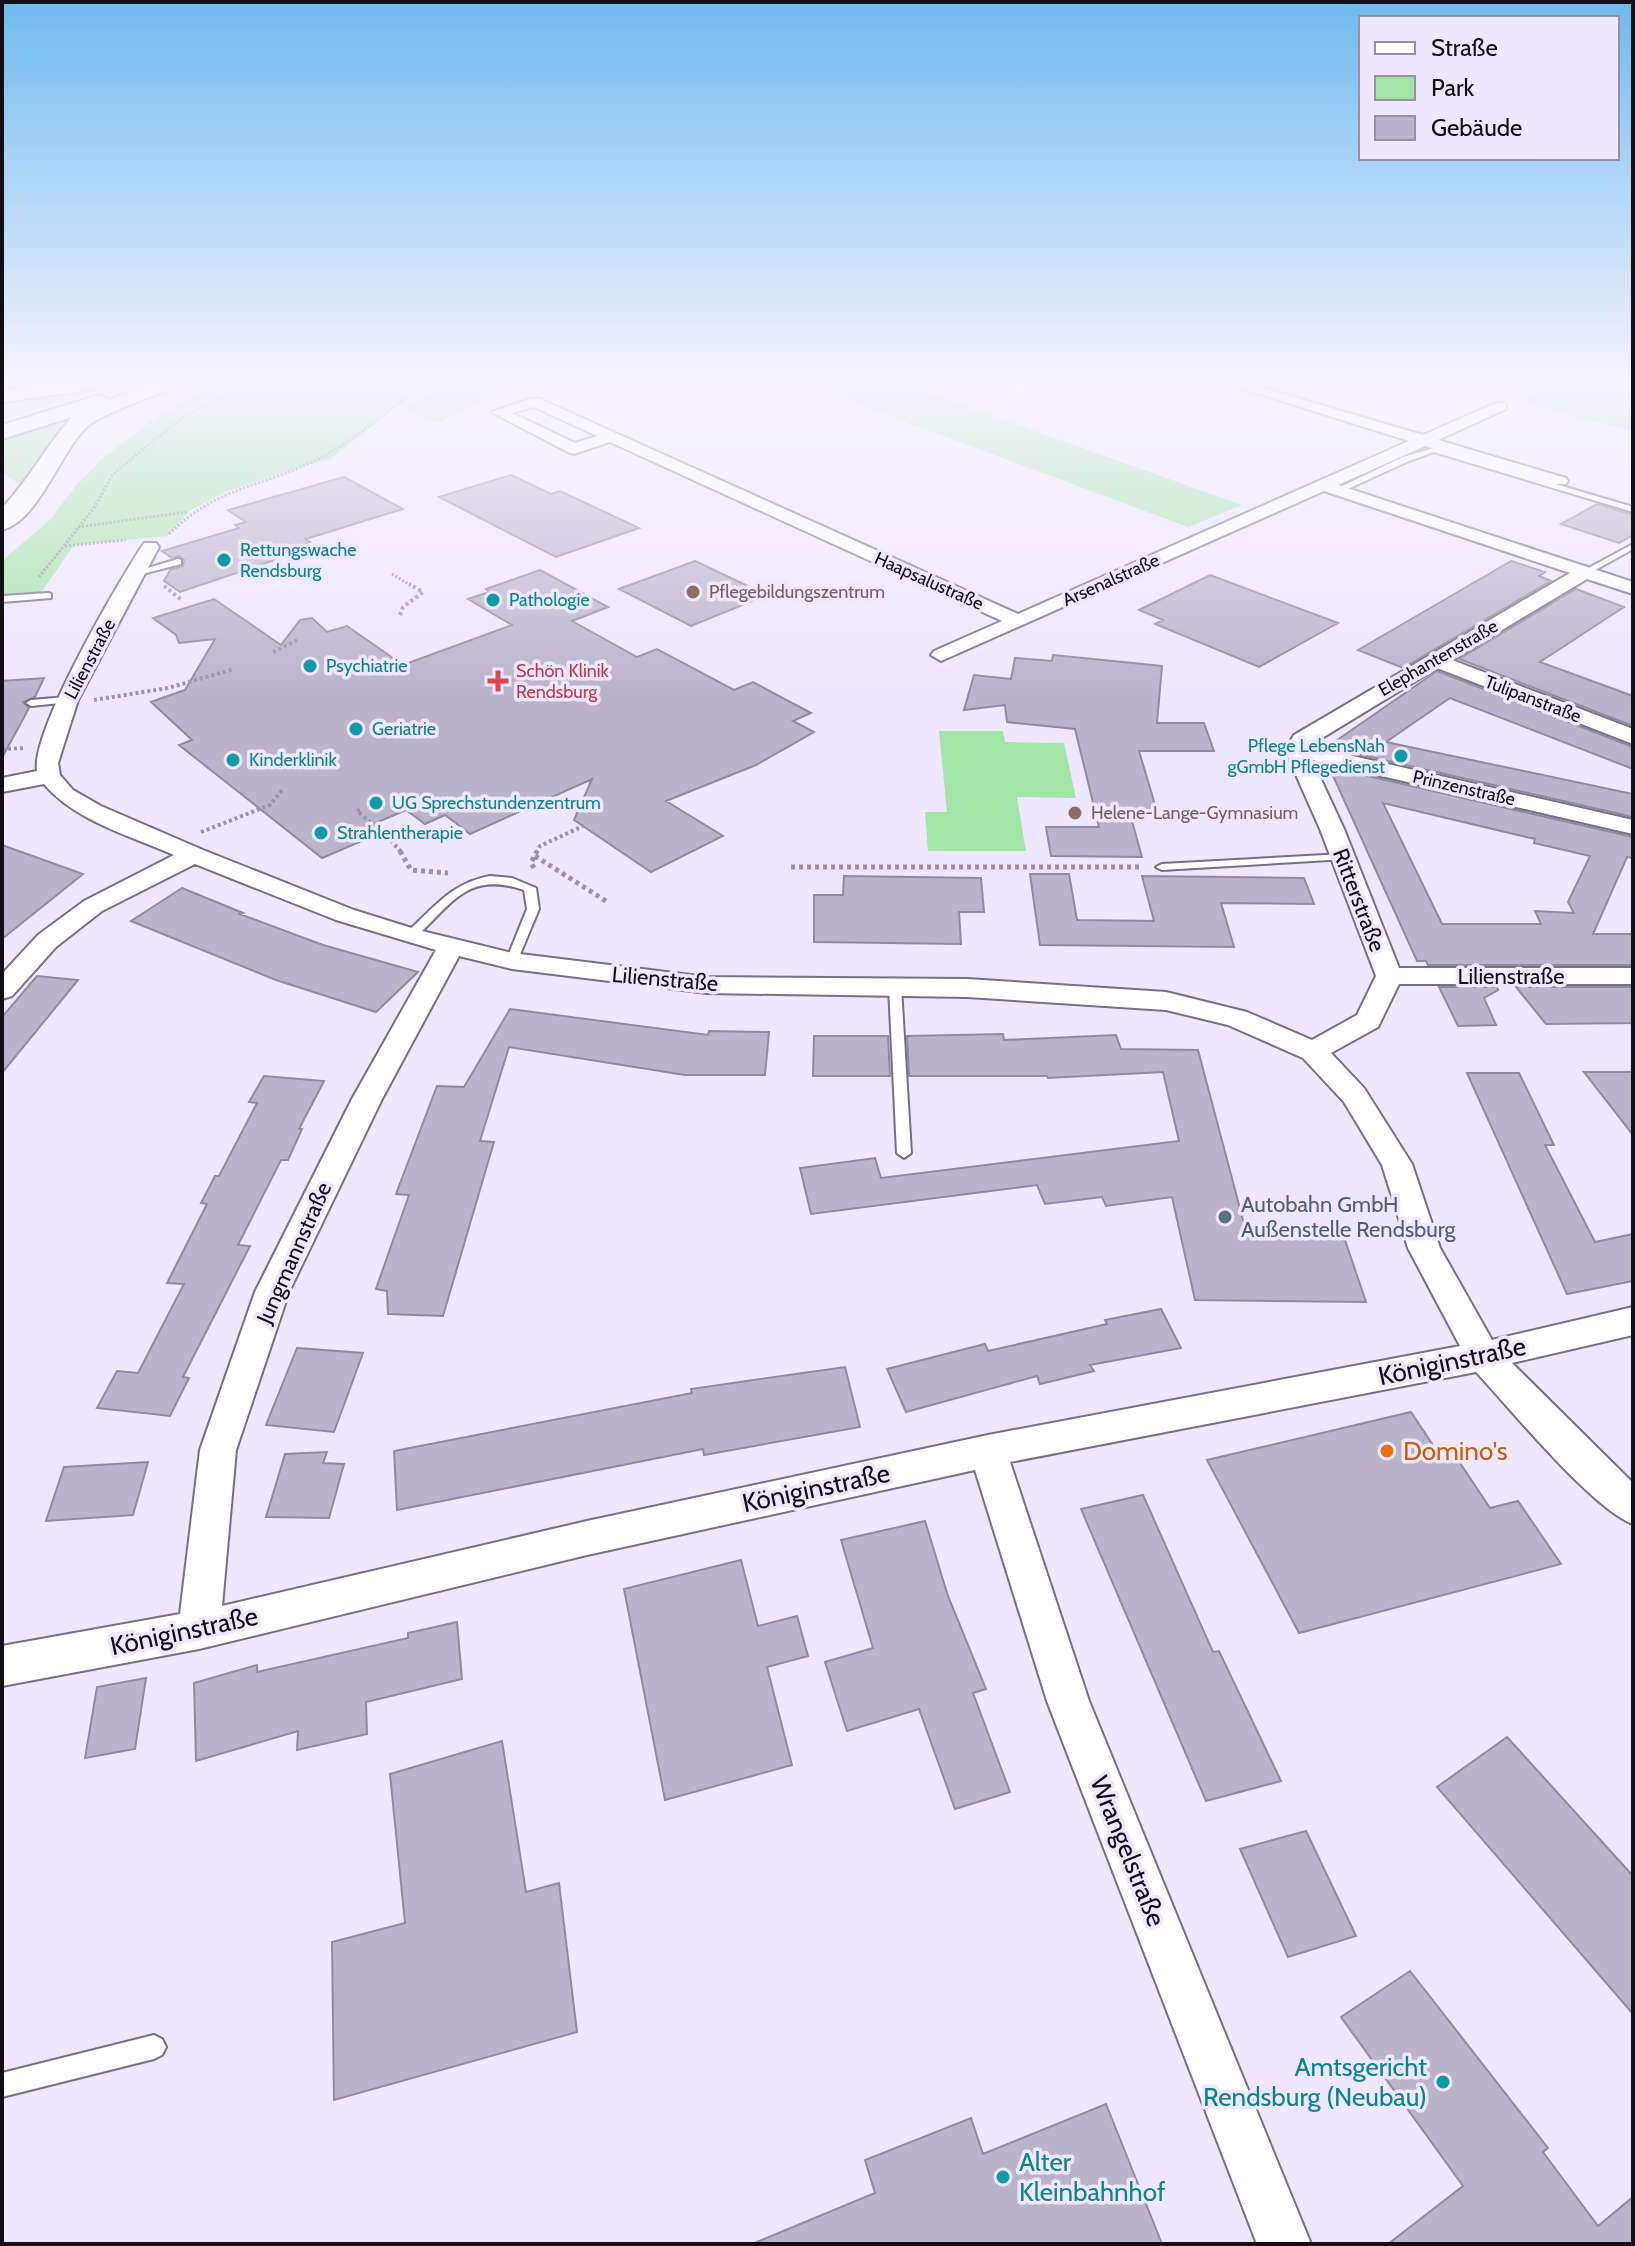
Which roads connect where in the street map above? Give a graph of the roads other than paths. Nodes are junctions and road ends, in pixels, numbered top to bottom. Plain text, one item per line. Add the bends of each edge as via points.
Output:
1 (9, 485) edge
2 (37, 485) edge
3 (716, 485) edge
4 (1337, 485) edge
5 (1339, 485) edge
6 (1549, 485) edge
7 (1331, 488) junction
8 (1633, 510) edge
9 (6, 518) edge
10 (144, 543) road end
11 (1633, 546) edge
12 (178, 562) dead end
13 (1585, 572) junction
14 (135, 573) junction
15 (1633, 588) edge
16 (48, 596) dead end
17 (2, 599) edge
18 (1018, 621) junction
19 (941, 655) dead end
20 (1434, 660) junction
21 (31, 703) dead end
22 (66, 703) junction
23 (1633, 737) edge
24 (1296, 750) junction
25 (49, 776) junction
26 (2, 785) edge
27 (1633, 827) edge
28 (182, 849) junction
29 (1343, 857) junction
30 (1162, 867) road end
31 (410, 936) junction
32 (451, 946) junction
33 (512, 961) junction
34 (1389, 976) junction
35 (1633, 976) edge
36 (895, 987) junction
37 (2, 990) edge
38 (1313, 1051) junction
39 (904, 1153) dead end
40 (1633, 1321) edge
41 (1483, 1356) junction
42 (988, 1451) junction
43 (1633, 1507) edge
44 (199, 1630) junction
45 (2, 1666) edge
46 (154, 2047) dead end
47 (2, 2085) edge
48 (1284, 2244) edge

1 - 9 highway
2 - 9 highway
3 - 18 street, Haapsalustraße
4 - 7 street, Arsenalstraße
5 - 7 lane
6 - 8 lane
7 - 13 street
7 - 18 street, Arsenalstraße
10 - 14 street, Lilienstraße
11 - 13 lane
12 - 14 lane
13 - 15 street
13 - 20 street, Elephantenstraße
14 - 22 street, Lilienstraße
16 - 17 lane
18 - 19 street, Arsenalstraße
20 - 23 street, Tulipanstraße
20 - 24 street, Elephantenstraße via 1302,740
21 - 22 lane
22 - 25 street, Lilienstraße via 49,754
24 - 27 street, Prinzenstraße
24 - 29 street, Ritterstraße
25 - 26 street
25 - 28 street, Lilienstraße via 65,795 93,811
28 - 31 street, Lilienstraße
28 - 37 street via 47,941
29 - 30 lane
29 - 34 street, Ritterstraße
31 - 32 street, Lilienstraße
31 - 33 lane via 454,891 484,879 509,879 530,888 533,909
32 - 33 street, Lilienstraße
32 - 44 street, Jungmannstraße via 367,1099 272,1292 218,1450
33 - 36 street, Lilienstraße via 707,985
34 - 35 street, Lilienstraße
34 - 38 street, Ritterstraße via 1368,1021
36 - 38 street, Lilienstraße via 1166,1001 1237,1018
36 - 39 lane
38 - 41 street via 1354,1095 1397,1164 1424,1248
40 - 41 street, Königinstraße
41 - 42 street, Königinstraße
41 - 43 street
42 - 44 street, Königinstraße
42 - 48 street, Wrangelstraße via 1068,1701
44 - 45 street, Königinstraße
46 - 47 lane

